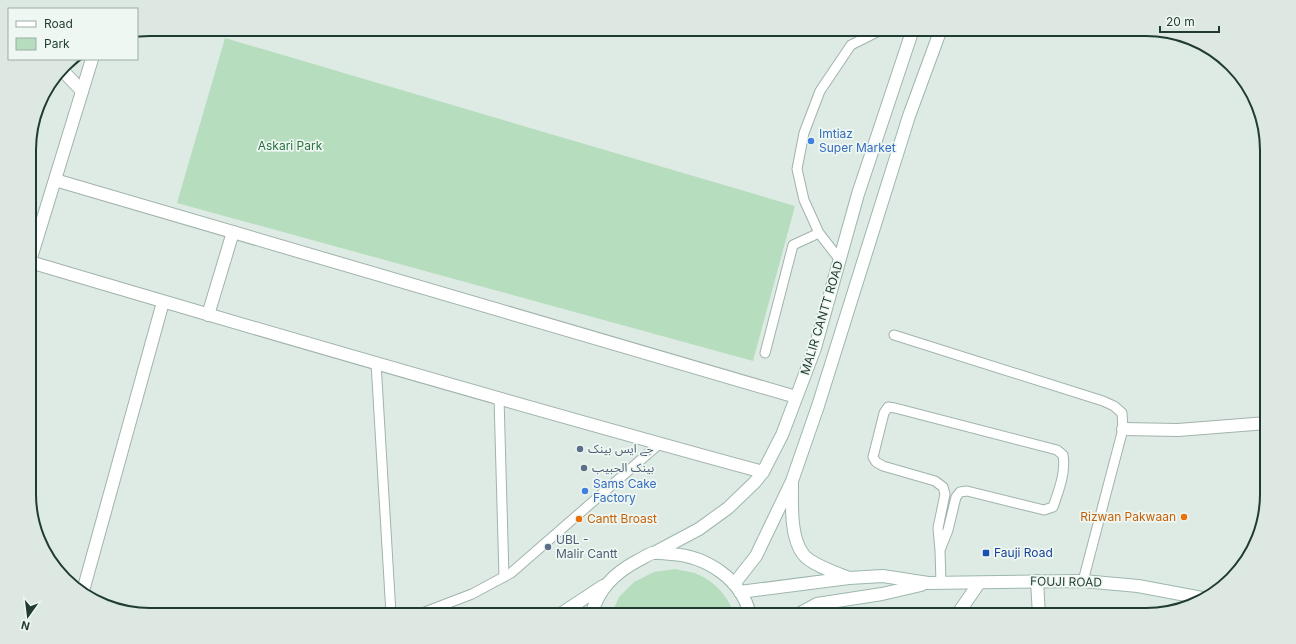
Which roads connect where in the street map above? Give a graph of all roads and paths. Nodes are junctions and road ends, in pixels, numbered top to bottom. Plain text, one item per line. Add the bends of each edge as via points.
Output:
1 (869, 36) edge
2 (911, 36) edge
3 (938, 36) edge
4 (92, 60) edge
5 (65, 74) edge
6 (82, 91) junction
7 (55, 180) junction
8 (233, 232) junction
9 (819, 233) junction
10 (36, 242) edge
11 (840, 260) junction
12 (36, 264) edge
13 (163, 302) junction
14 (208, 314) junction
15 (894, 335) dead end
16 (765, 352) dead end
17 (376, 362) junction
18 (796, 397) junction
19 (499, 398) junction
20 (1260, 424) edge
21 (1123, 429) junction
22 (659, 444) junction
23 (762, 472) junction
24 (792, 481) junction
25 (940, 550) junction
26 (654, 553) junction
27 (504, 577) junction
28 (849, 578) junction
29 (1083, 580) junction
30 (1038, 581) junction
31 (979, 582) junction
32 (941, 583) junction
33 (606, 584) junction
34 (928, 584) junction
35 (83, 586) edge
36 (737, 588) junction
37 (1195, 597) edge
38 (391, 608) edge
39 (435, 608) edge
40 (570, 608) edge
41 (593, 608) edge
42 (747, 608) edge
43 (810, 608) edge
44 (962, 608) edge
45 (1039, 608) edge

1 - 9 lane via 851,45 820,91 804,133 797,169 804,200
2 - 11 street, MALIR CANTT ROAD via 858,194
3 - 24 street, MALIR CANTT ROAD via 909,116
4 - 6 street
5 - 6 street
6 - 7 street
7 - 8 street
7 - 10 street
8 - 14 street
8 - 18 street
9 - 11 lane
9 - 16 lane via 793,245
11 - 18 street, MALIR CANTT ROAD via 815,348
12 - 13 street
13 - 14 street
13 - 35 street
14 - 17 street
15 - 21 lane via 1103,401 1122,413
17 - 19 street
17 - 38 lane
18 - 23 street, MALIR CANTT ROAD via 782,435
19 - 22 street
19 - 27 lane
20 - 21 street via 1178,430
21 - 29 lane
22 - 23 street
22 - 27 lane
23 - 26 street, MALIR CANTT ROAD via 755,482 722,512 699,529
24 - 28 street via 794,534 803,554 818,565
24 - 36 street, MALIR CANTT ROAD via 756,556
25 - 25 lane via 956,497 960,492 967,491 1044,510 1053,507 1065,466 1063,455 1050,448 888,407 884,413 873,457 883,466 935,481 943,487 945,494 938,528
25 - 32 lane
26 - 33 street, MALIR CANTT ROAD via 621,570
26 - 36 street via 680,554 700,560 719,570
27 - 39 lane via 472,594
28 - 34 street, FOUJI ROAD via 882,576
28 - 36 street, FOUJI ROAD
29 - 30 street, FOUJI ROAD
29 - 37 street, FOUJI ROAD via 1138,586
30 - 31 street, FOUJI ROAD
30 - 45 street
31 - 32 street, FOUJI ROAD
31 - 44 street
32 - 34 street, FOUJI ROAD
33 - 40 street
33 - 41 street
34 - 43 street, FOUJI ROAD via 817,604
36 - 42 street

